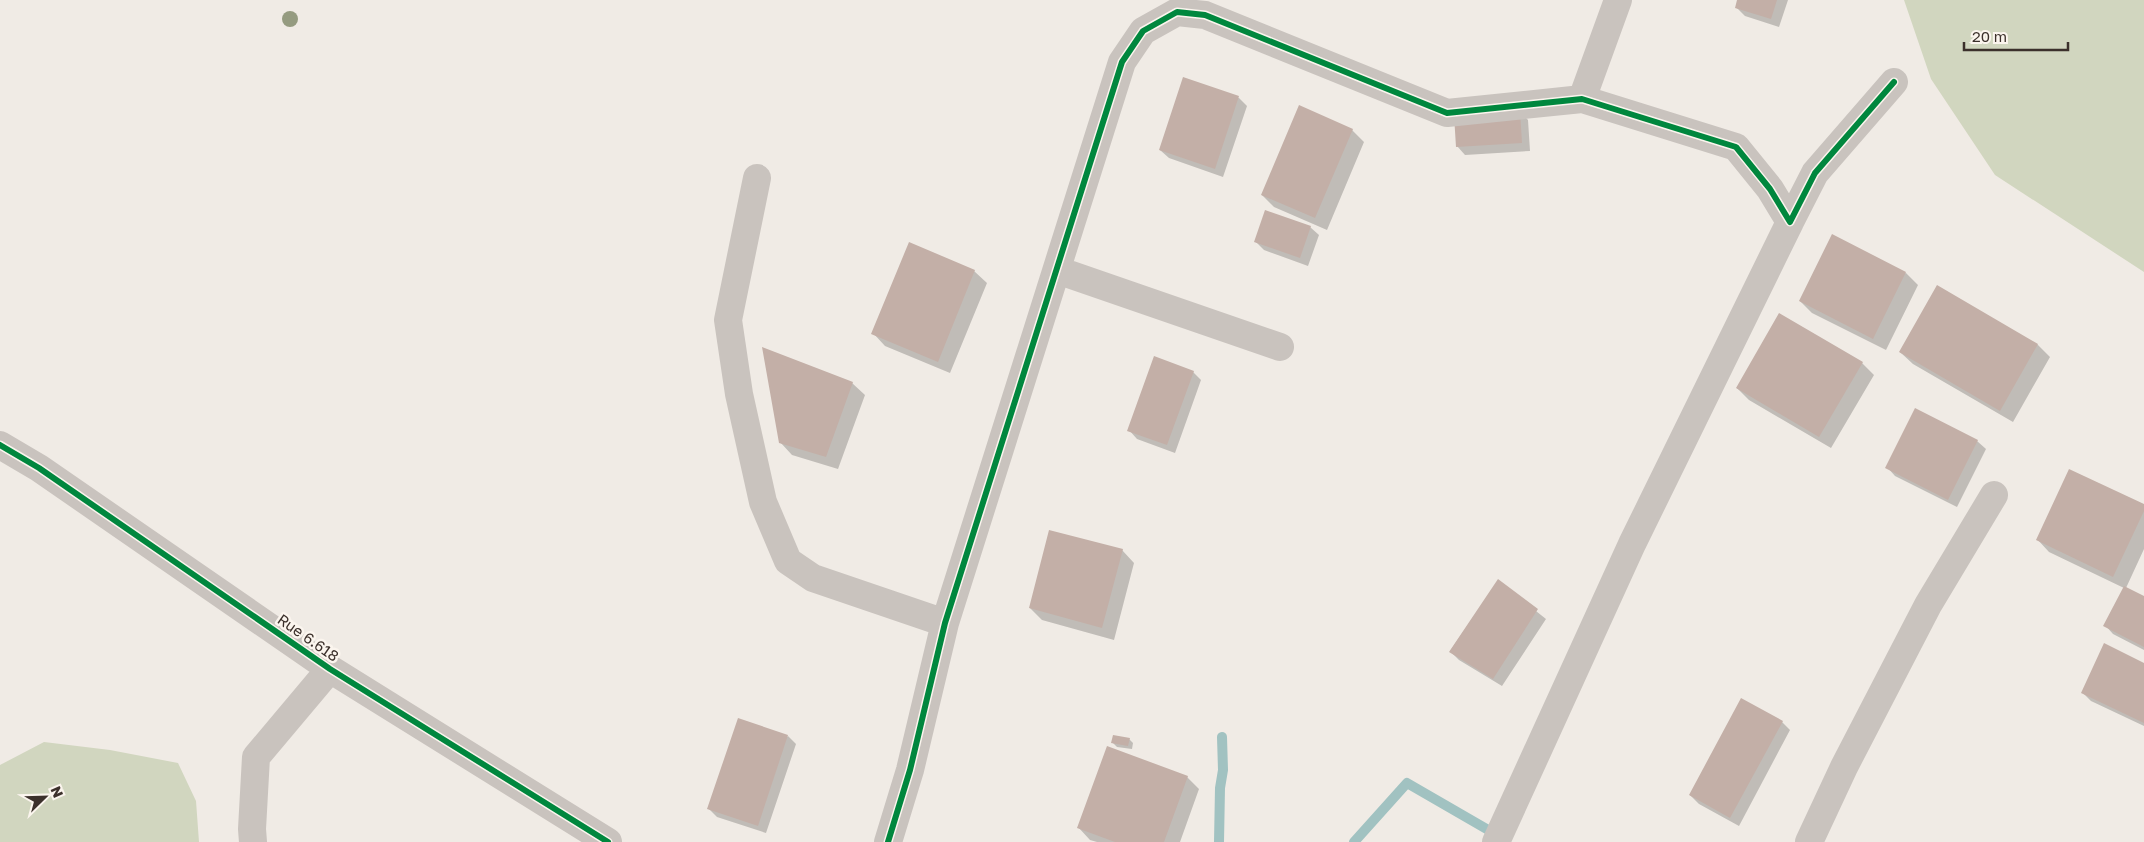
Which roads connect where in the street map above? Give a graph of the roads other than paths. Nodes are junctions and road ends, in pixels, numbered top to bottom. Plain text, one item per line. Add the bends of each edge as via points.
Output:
1 (1618, 0) edge
2 (1894, 82) dead end
3 (1582, 99) junction
4 (757, 178) dead end
5 (1790, 222) junction
6 (1056, 270) junction
7 (1280, 347) dead end
8 (0, 444) edge
9 (1994, 494) dead end
10 (946, 623) junction
11 (330, 669) junction
12 (253, 842) edge
13 (608, 842) edge
14 (888, 842) edge
15 (1496, 842) edge
16 (1809, 842) edge

1 - 3 street
2 - 5 street via 1815,173
3 - 5 street via 1736,147 1770,188
3 - 6 street via 1447,113 1205,15 1177,12 1143,31 1122,62
4 - 10 street via 728,320 739,394 763,502 788,561 813,578
5 - 15 street via 1632,544
6 - 7 street
6 - 10 street
8 - 11 street, Rue 6.618 via 55,478
9 - 16 street via 1928,605
10 - 14 street via 910,770
11 - 12 street via 256,757
11 - 13 street, Rue 6.618

